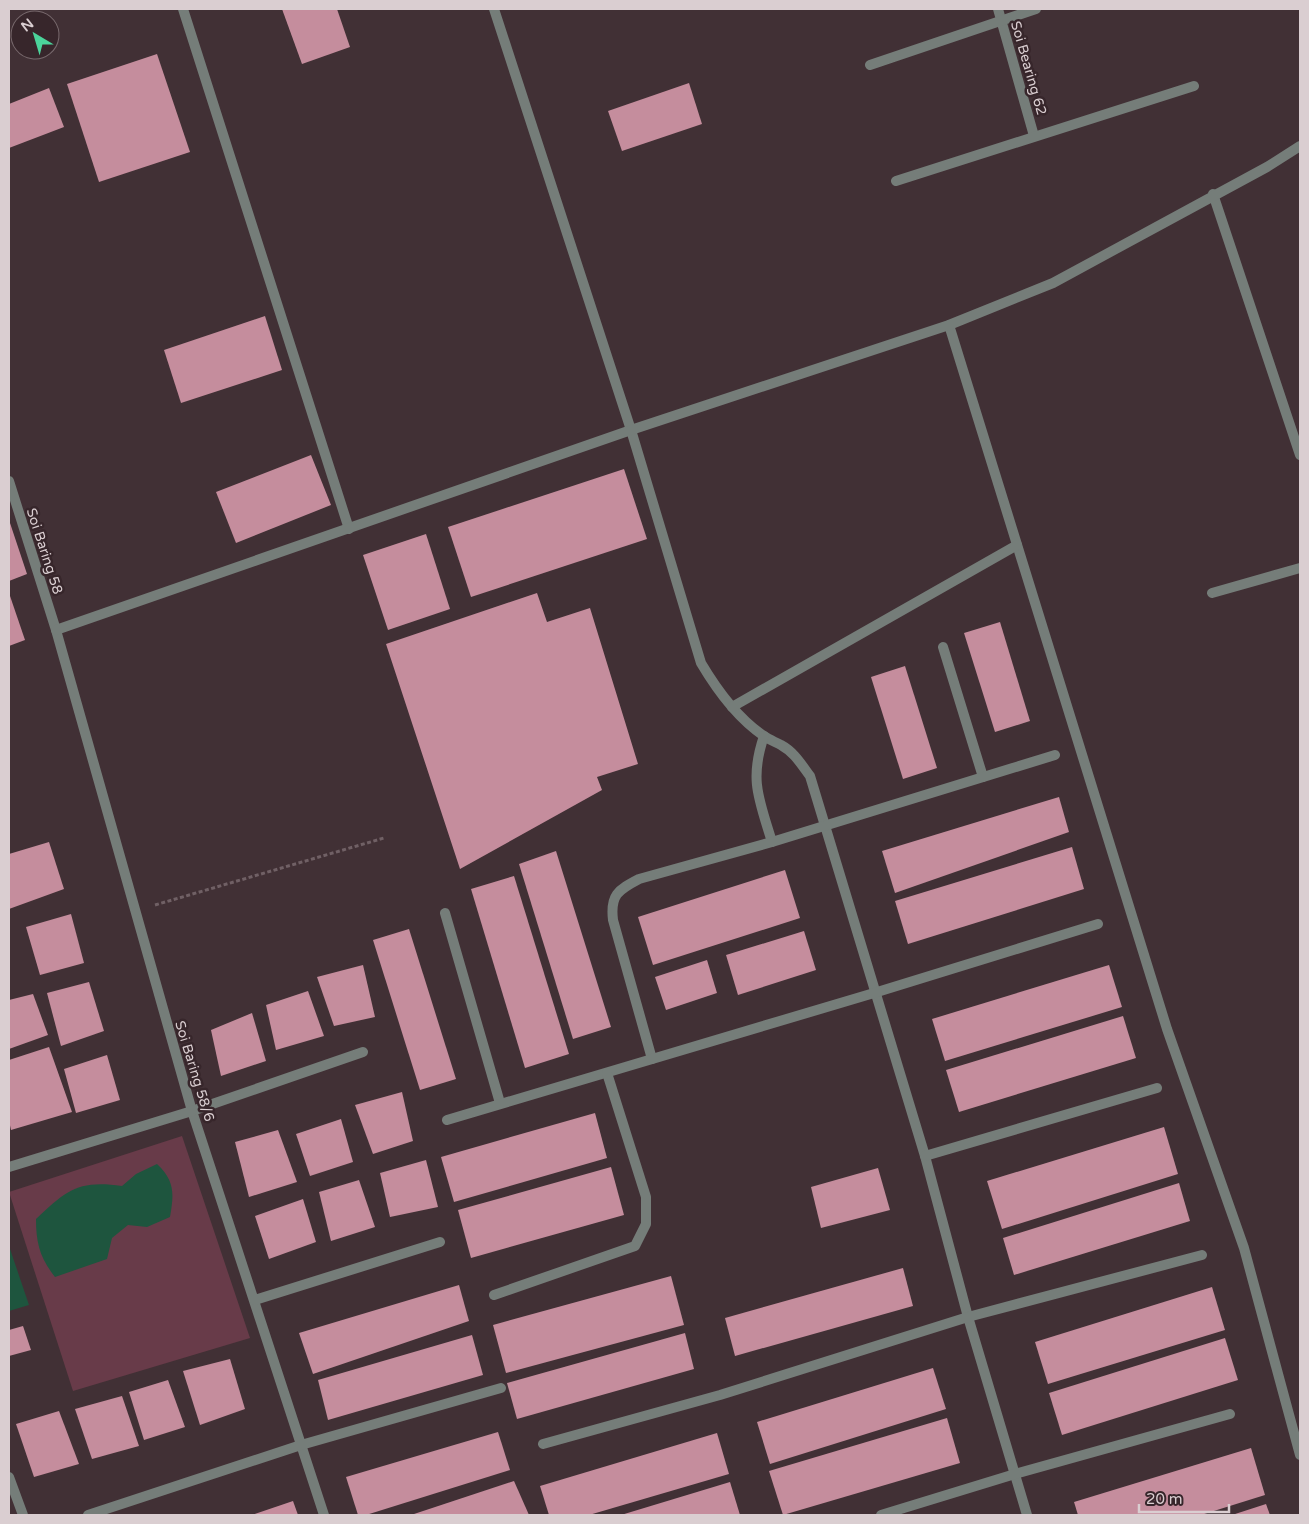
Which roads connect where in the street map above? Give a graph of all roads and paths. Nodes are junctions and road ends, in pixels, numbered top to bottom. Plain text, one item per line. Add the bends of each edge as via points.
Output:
1 (183, 9) edge
2 (494, 9) edge
3 (1036, 9) edge
4 (999, 14) edge
5 (870, 65) dead end
6 (1194, 86) dead end
7 (1034, 136) junction
8 (1300, 146) edge
9 (896, 182) dead end
10 (1213, 194) junction
11 (949, 324) junction
12 (631, 430) junction
13 (1300, 455) edge
14 (9, 481) edge
15 (349, 528) junction
16 (1017, 545) junction
17 (1300, 568) edge
18 (1212, 593) dead end
19 (56, 630) junction
20 (943, 647) dead end
21 (732, 707) junction
22 (764, 736) junction
23 (1055, 755) dead end
24 (983, 777) junction
25 (825, 825) junction
26 (384, 838) dead end
27 (772, 842) junction
28 (135, 910) junction
29 (445, 913) dead end
30 (1098, 924) dead end
31 (874, 993) junction
32 (363, 1052) dead end
33 (652, 1060) junction
34 (607, 1073) junction
35 (1157, 1088) dead end
36 (500, 1103) junction
37 (192, 1111) junction
38 (447, 1120) dead end
39 (925, 1156) junction
40 (9, 1167) edge
41 (440, 1242) dead end
42 (1202, 1255) dead end
43 (494, 1294) dead end
44 (256, 1300) junction
45 (968, 1317) junction
46 (501, 1388) dead end
47 (1230, 1414) dead end
48 (542, 1444) dead end
49 (300, 1445) junction
50 (1300, 1455) edge
51 (1015, 1474) junction
52 (9, 1477) edge
53 (23, 1515) edge
54 (88, 1515) edge
55 (324, 1515) edge
56 (881, 1515) edge
57 (1027, 1515) edge

1 - 15 street
2 - 12 street
3 - 4 street
4 - 5 street
4 - 7 street, Soi Bearing 62
6 - 7 street
7 - 9 street
8 - 10 street
10 - 11 street via 1052,283
10 - 13 street
11 - 12 street
11 - 16 street
12 - 15 street
12 - 21 street via 701,663
14 - 19 street, Soi Baring 58
15 - 19 street
16 - 21 street
16 - 50 street via 1167,1029 1244,1248
17 - 18 street
19 - 28 street, Soi Baring 58/6
20 - 24 street
21 - 22 street
22 - 25 street via 797,757 810,776
22 - 27 street via 755,772
23 - 24 street
24 - 25 street
25 - 27 street
25 - 31 street
26 - 28 path
27 - 33 street via 639,879 615,895 613,920
28 - 37 street, Soi Baring 58/6
29 - 36 street
30 - 31 street
31 - 33 street
31 - 39 street
32 - 37 street
33 - 34 street
34 - 36 street
34 - 43 street via 646,1197 646,1224 635,1246
35 - 39 street
36 - 38 street
37 - 40 street
37 - 44 street, Soi Baring 58/6
39 - 45 street
41 - 44 street
42 - 45 street
44 - 49 street, Soi Baring 58/6
45 - 48 street via 720,1395
45 - 51 street
46 - 49 street
47 - 51 street
49 - 54 street
49 - 55 street, Soi Baring 58/6
51 - 56 street
51 - 57 street
52 - 53 street

